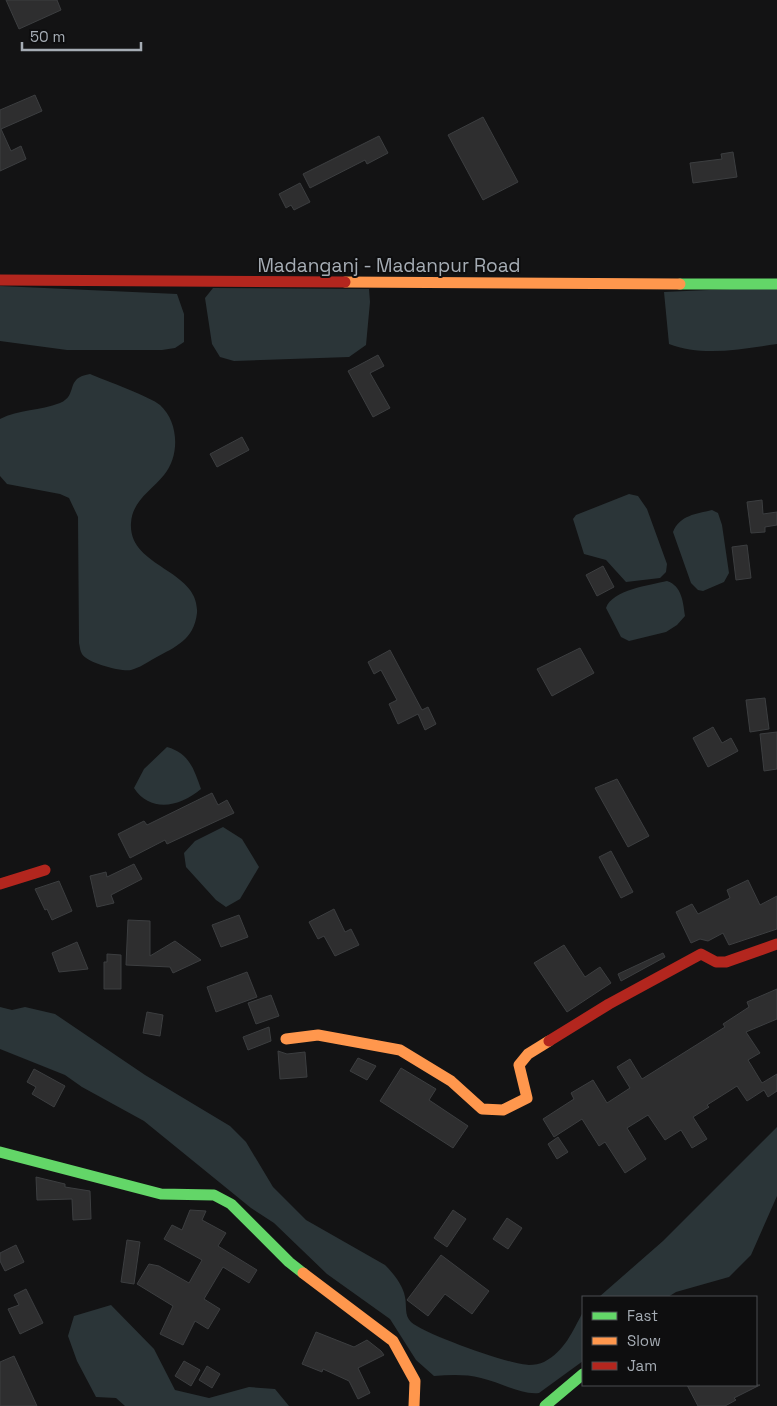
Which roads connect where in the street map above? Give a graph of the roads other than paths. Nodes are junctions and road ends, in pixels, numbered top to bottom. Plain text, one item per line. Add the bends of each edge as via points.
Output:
1 (0, 280) edge
2 (777, 284) edge
3 (45, 870) dead end
4 (0, 884) edge
5 (777, 944) edge
6 (286, 1039) dead end
7 (0, 1152) edge
8 (582, 1375) edge
9 (414, 1406) edge
10 (545, 1406) edge

1 - 2 street, Madanganj - Madanpur Road
3 - 4 street
5 - 6 street via 726,962 716,962 701,954 609,1004 528,1054 519,1065 527,1098 503,1110 482,1109 451,1080 400,1050 318,1035
7 - 9 street via 161,1194 214,1195 231,1204 289,1262 393,1341 415,1382
8 - 10 street

